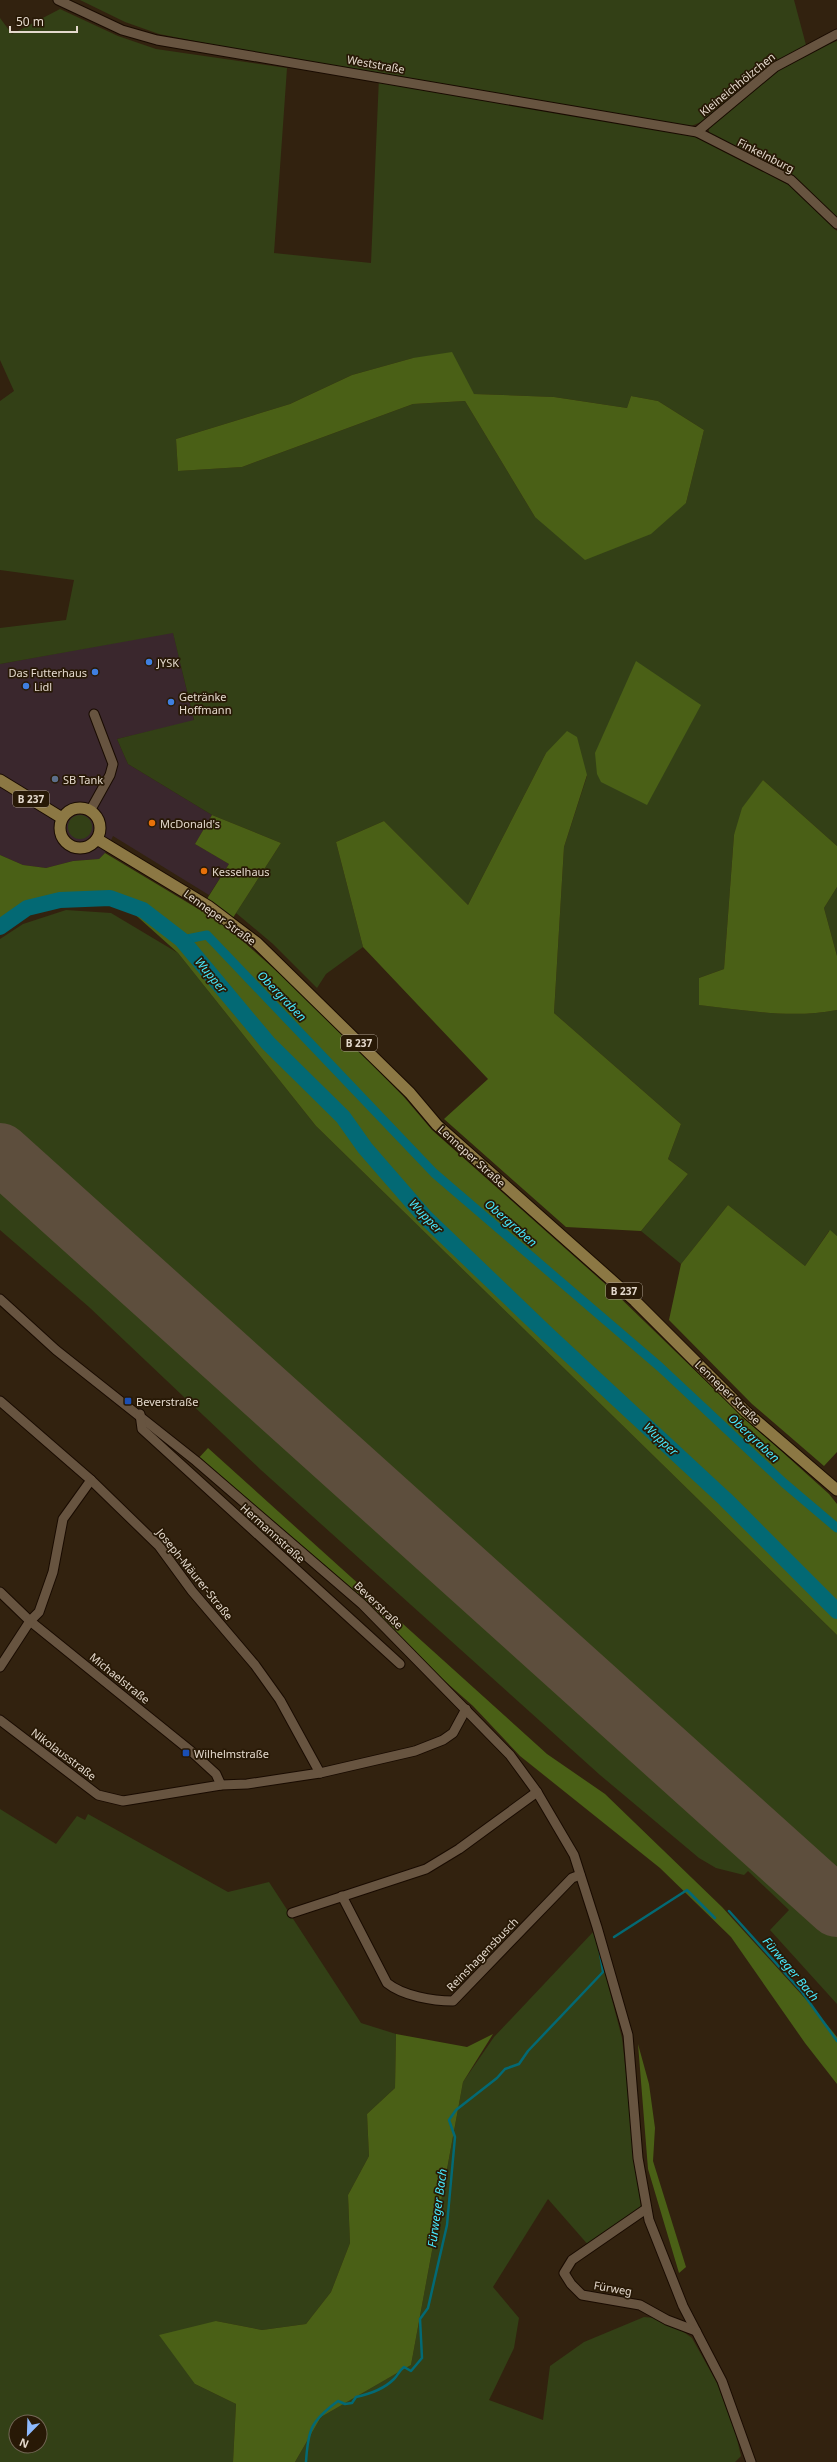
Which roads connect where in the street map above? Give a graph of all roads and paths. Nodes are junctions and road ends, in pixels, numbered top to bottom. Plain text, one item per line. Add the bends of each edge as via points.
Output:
1 (58, 0) edge
2 (837, 34) edge
3 (697, 132) junction
4 (837, 224) edge
5 (94, 714) dead end
6 (0, 780) edge
7 (90, 811) junction
8 (62, 818) junction
9 (97, 839) junction
10 (0, 1299) edge
11 (0, 1401) edge
12 (140, 1414) junction
13 (91, 1480) junction
14 (837, 1490) edge
15 (0, 1592) edge
16 (30, 1621) junction
17 (400, 1664) dead end
18 (0, 1667) edge
19 (466, 1709) junction
20 (0, 1720) edge
21 (320, 1773) junction
22 (221, 1785) junction
23 (537, 1792) junction
24 (580, 1875) junction
25 (342, 1896) junction
26 (292, 1913) dead end
27 (646, 2209) junction
28 (696, 2331) junction
29 (751, 2461) edge

1 - 3 street, Weststraße via 122,30 157,40
2 - 3 street, Kleineichhölzchen via 775,67
3 - 4 street, Finkelnburg via 791,180
5 - 7 street via 113,764 110,775
6 - 8 main road, B 237
7 - 8 main road via 78,808 66,813
7 - 9 main road via 98,821
8 - 9 main road via 61,836 70,846 84,848
9 - 14 main road, Lenneper Straße / B 237 via 208,906 257,943 410,1093 437,1125 635,1301 745,1411
10 - 12 street, Beverstraße via 56,1350
11 - 13 street, Joseph-Mäurer-Straße
12 - 17 street, Hermannstraße via 142,1429
12 - 19 street, Beverstraße via 362,1604
13 - 16 street via 63,1519 47,1592 39,1612
13 - 21 street, Joseph-Mäurer-Straße via 159,1546 192,1591 254,1665 280,1700
15 - 16 street, Michaelstraße
16 - 18 street
16 - 22 street, Michaelstraße via 192,1752 216,1774
19 - 21 street via 453,1733 443,1740 415,1750
19 - 23 street, Beverstraße via 510,1755
20 - 22 street, Nikolausstraße via 98,1795 117,1801
21 - 22 street via 247,1784
23 - 24 street, Beverstraße via 574,1856
23 - 25 street via 459,1849 426,1869
24 - 25 street, Reinshagensbusch via 572,1878 453,2001 439,2001 394,1990 387,1984
24 - 27 street, Beverstraße via 628,2035 638,2158
25 - 26 street
27 - 28 street, Beverstraße via 683,2306
27 - 28 street, Fürweg via 572,2260 564,2273 582,2295 640,2305 667,2320
28 - 29 street, Beverstraße via 722,2381

